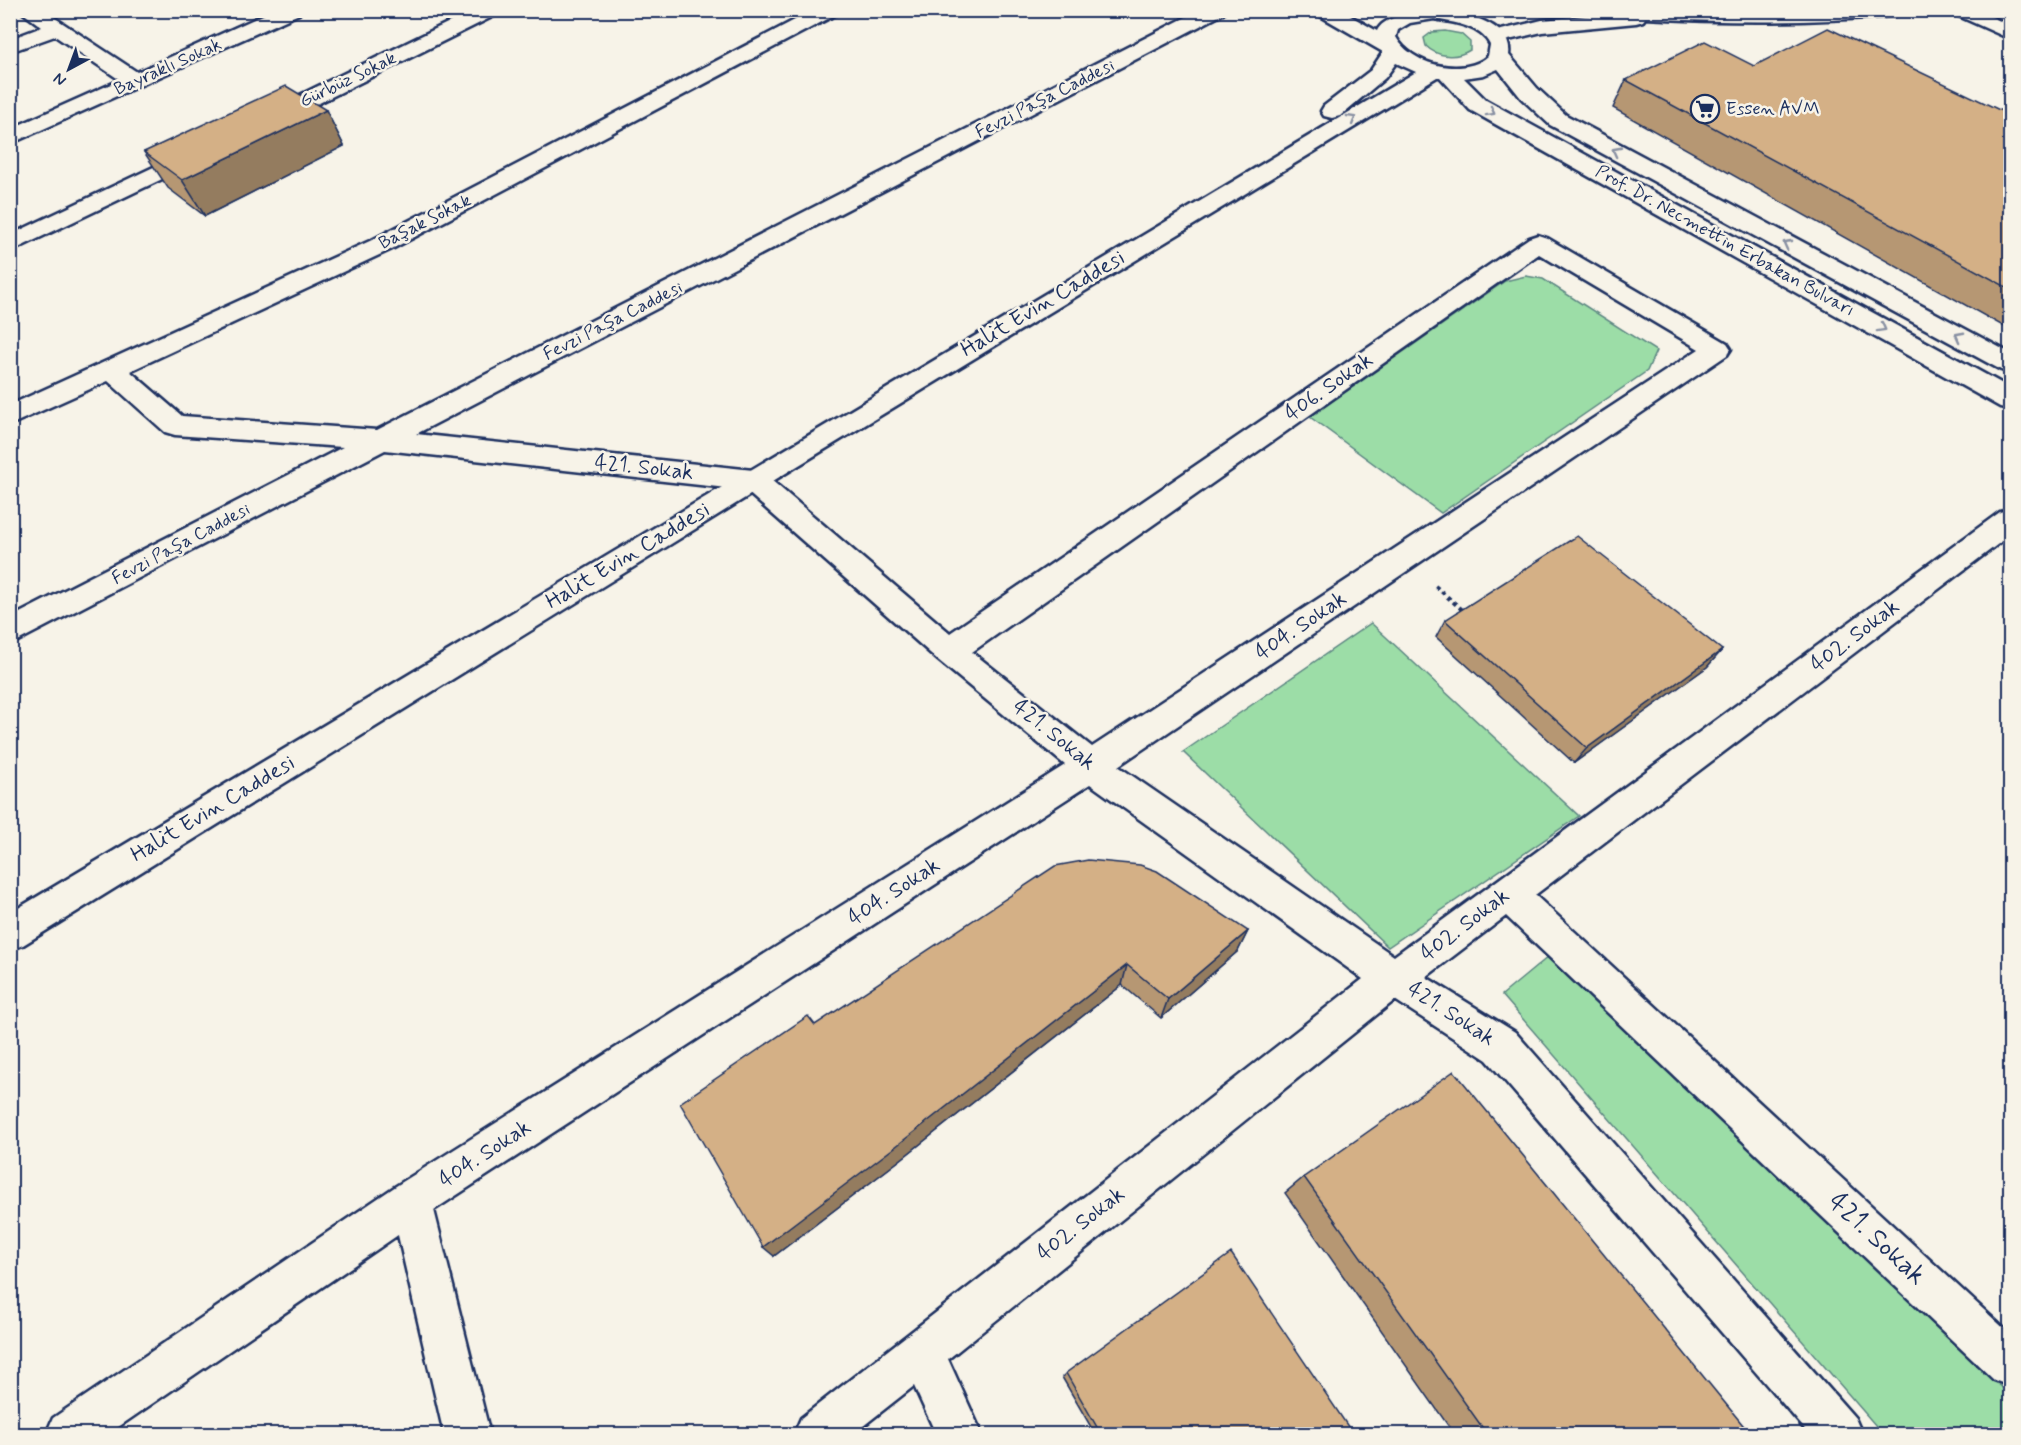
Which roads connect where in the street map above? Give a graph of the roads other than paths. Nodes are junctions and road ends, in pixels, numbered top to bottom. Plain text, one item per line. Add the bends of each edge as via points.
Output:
1 (292, 10) edge
2 (491, 10) edge
3 (830, 10) edge
4 (1216, 10) edge
5 (1324, 10) edge
6 (1614, 10) edge
7 (1893, 10) edge
8 (1961, 10) edge
9 (1445, 12) edge
10 (1683, 14) junction
11 (49, 19) edge
12 (2010, 33) edge
13 (10, 46) edge
14 (1498, 46) junction
15 (1390, 49) junction
16 (1440, 72) junction
17 (136, 81) junction
18 (250, 128) edge
19 (10, 137) edge
20 (219, 143) edge
21 (1247, 181) junction
22 (10, 245) edge
23 (1718, 348) joint
24 (2010, 364) edge
25 (111, 369) junction
26 (2010, 400) edge
27 (10, 416) edge
28 (381, 440) junction
29 (753, 480) junction
30 (2010, 520) edge
31 (10, 633) edge
32 (948, 651) junction
33 (1091, 766) junction
34 (1508, 894) junction
35 (10, 933) edge
36 (1394, 978) junction
37 (411, 1202) junction
38 (921, 1351) junction
39 (2010, 1364) edge
40 (69, 1434) edge
41 (467, 1434) edge
42 (817, 1434) edge
43 (959, 1434) edge
44 (1839, 1434) edge

1 - 17 street, Bayraklı Sokak
2 - 18 street, Gürbüz Sokak
3 - 25 street, Başak Sokak via 381,245
4 - 28 street, Fevzi Paşa Caddesi
5 - 15 street
6 - 10 street
7 - 10 street via 1840,16
8 - 12 street
9 - 14 street, Prof. Dr. Necmettin Erbakan Bulvarı via 1479,24
9 - 15 street, Halit Evin Caddesi via 1415,14 1389,26 1385,35
10 - 14 street via 1542,26
11 - 13 street
11 - 17 street
14 - 16 street via 1492,63 1481,69
24 -> 14 street, Prof. Dr. Necmettin Erbakan Bulvarı via 1558,120 1529,93
15 - 16 street via 1404,61
15 - 21 street, Halit Evin Caddesi via 1378,74
21 -> 16 street, Halit Evin Caddesi
16 -> 26 street, Prof. Dr. Necmettin Erbakan Bulvarı via 1478,105
17 - 19 street, Bayraklı Sokak
20 - 22 street
21 - 29 street, Halit Evin Caddesi
23 - 32 street, 406. Sokak via 1538,243
23 - 33 street, 404. Sokak
25 - 27 street, Başak Sokak
25 - 28 street, 421. Sokak via 175,425
28 - 29 street, 421. Sokak
28 - 31 street, Fevzi Paşa Caddesi
29 - 32 street, 421. Sokak
29 - 35 street, Halit Evin Caddesi
30 - 34 street, 402. Sokak
32 - 33 street, 421. Sokak
33 - 36 street, 421. Sokak
33 - 37 street, 404. Sokak
34 - 36 street, 402. Sokak
34 - 39 street, 421. Sokak
36 - 38 street, 402. Sokak
36 - 44 street, 421. Sokak via 1501,1046
37 - 40 street, 404. Sokak
37 - 41 street
38 - 42 street, 402. Sokak
38 - 43 street

